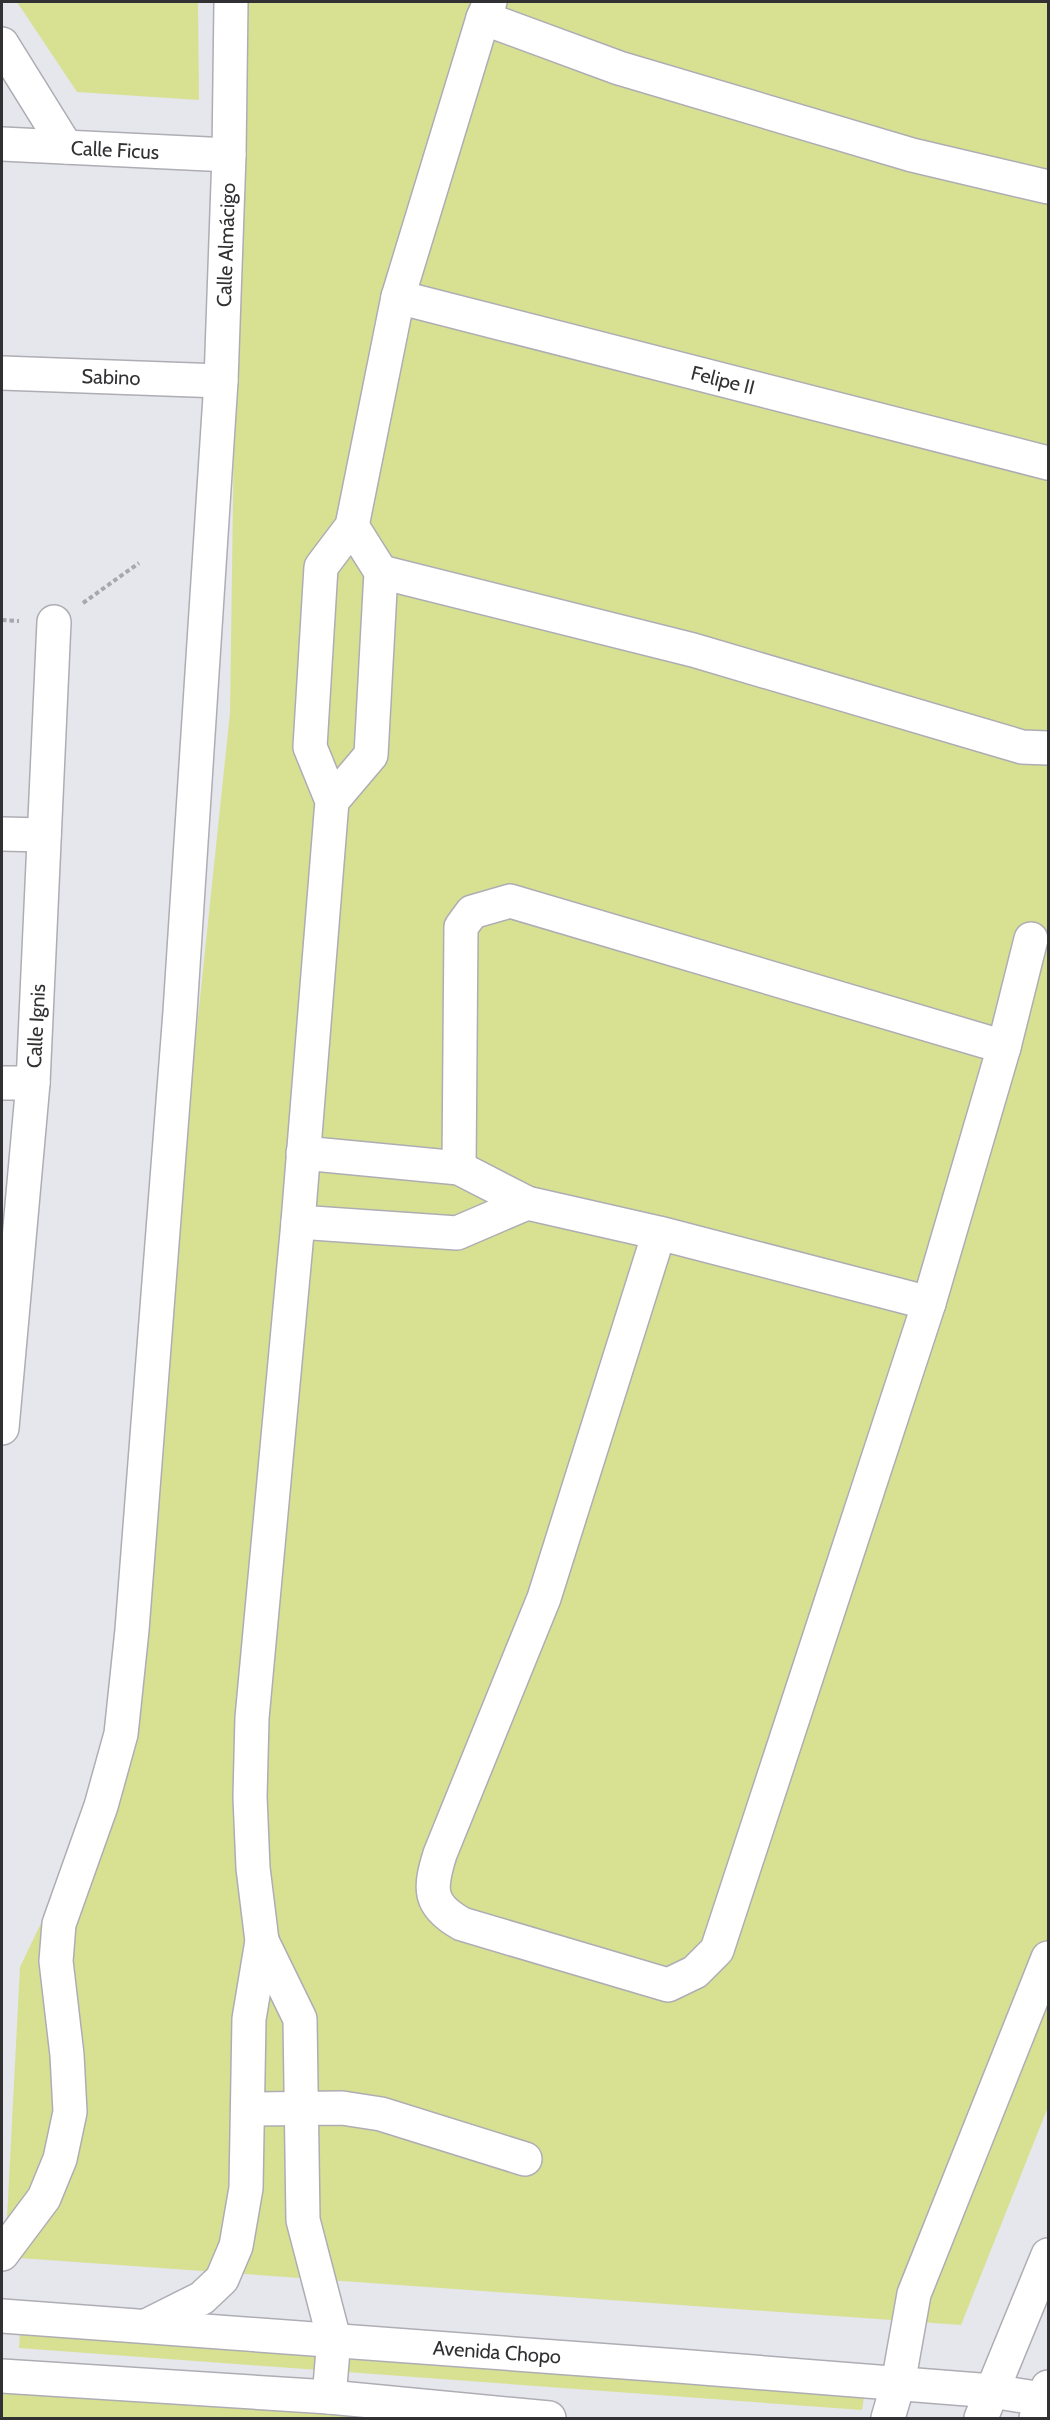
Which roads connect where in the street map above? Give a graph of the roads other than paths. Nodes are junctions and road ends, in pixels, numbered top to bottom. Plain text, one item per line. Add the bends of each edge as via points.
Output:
1 (231, 2) edge
2 (487, 10) edge
3 (2, 44) edge
4 (2, 144) edge
5 (66, 147) junction
6 (229, 156) junction
7 (1048, 187) edge
8 (398, 297) junction
9 (2, 373) edge
10 (221, 381) junction
11 (1048, 463) edge
12 (352, 526) junction
13 (381, 572) junction
14 (54, 622) dead end
15 (1048, 748) edge
16 (332, 801) junction
17 (2, 834) edge
18 (44, 835) junction
19 (1031, 939) dead end
20 (1004, 1047) junction
21 (17, 1083) edge
22 (303, 1153) junction
23 (459, 1168) junction
24 (527, 1203) junction
25 (298, 1222) junction
26 (659, 1233) junction
27 (929, 1303) junction
28 (4, 1357) edge
29 (2, 1428) edge
30 (262, 1941) junction
31 (1048, 1958) edge
32 (301, 2108) junction
33 (248, 2109) junction
34 (525, 2159) dead end
35 (2, 2254) edge
36 (1048, 2255) edge
37 (2, 2316) edge
38 (146, 2326) junction
39 (334, 2339) junction
40 (2, 2376) edge
41 (898, 2384) junction
42 (329, 2397) junction
43 (1044, 2401) edge
44 (987, 2405) edge
45 (549, 2418) edge
46 (888, 2418) edge

1 - 6 street, Calle Almácigo
2 - 7 street via 619,68 912,155
2 - 8 street
3 - 5 street
4 - 5 street, Calle Ficus
5 - 6 street, Calle Ficus
6 - 10 street, Calle Almácigo
8 - 11 street, Felipe II
8 - 12 street
9 - 10 street, Sabino
10 - 35 street, Calle Almácigo via 180,1012 121,1734 101,1806 59,1924 56,1961 70,2112 60,2159 44,2198
12 - 13 street
12 - 16 street via 321,567 310,747
13 - 15 street via 693,650 1022,747
13 - 16 street via 371,756
14 - 18 street, Calle Ignis
16 - 22 street
17 - 18 street
18 - 21 street, Calle Ignis
19 - 20 street
20 - 23 street via 510,901 472,912 461,927
20 - 27 street
21 - 28 street, Calle Ignis
22 - 23 street
22 - 25 street
23 - 24 street
24 - 25 street via 457,1233
24 - 26 street
25 - 30 street via 252,1718 253,1868
26 - 27 street
26 - 27 street via 544,1598 440,1854 432,1892 445,1915 462,1924 668,1985 695,1972 717,1950
28 - 29 street, Calle Ignis
30 - 32 street via 300,2019
30 - 33 street via 249,2019
31 - 41 street via 914,2294
32 - 33 street
32 - 34 street via 342,2108 381,2114
32 - 39 street via 303,2220
33 - 38 street via 246,2188 236,2246 222,2279 202,2298
36 - 44 street
37 - 38 street, Avenida Chopo
38 - 39 street, Avenida Chopo
39 - 41 street, Avenida Chopo
39 - 42 street
40 - 42 street
41 - 44 street, Avenida Chopo
41 - 46 street
42 - 45 street
43 - 44 street, Avenida Chopo

